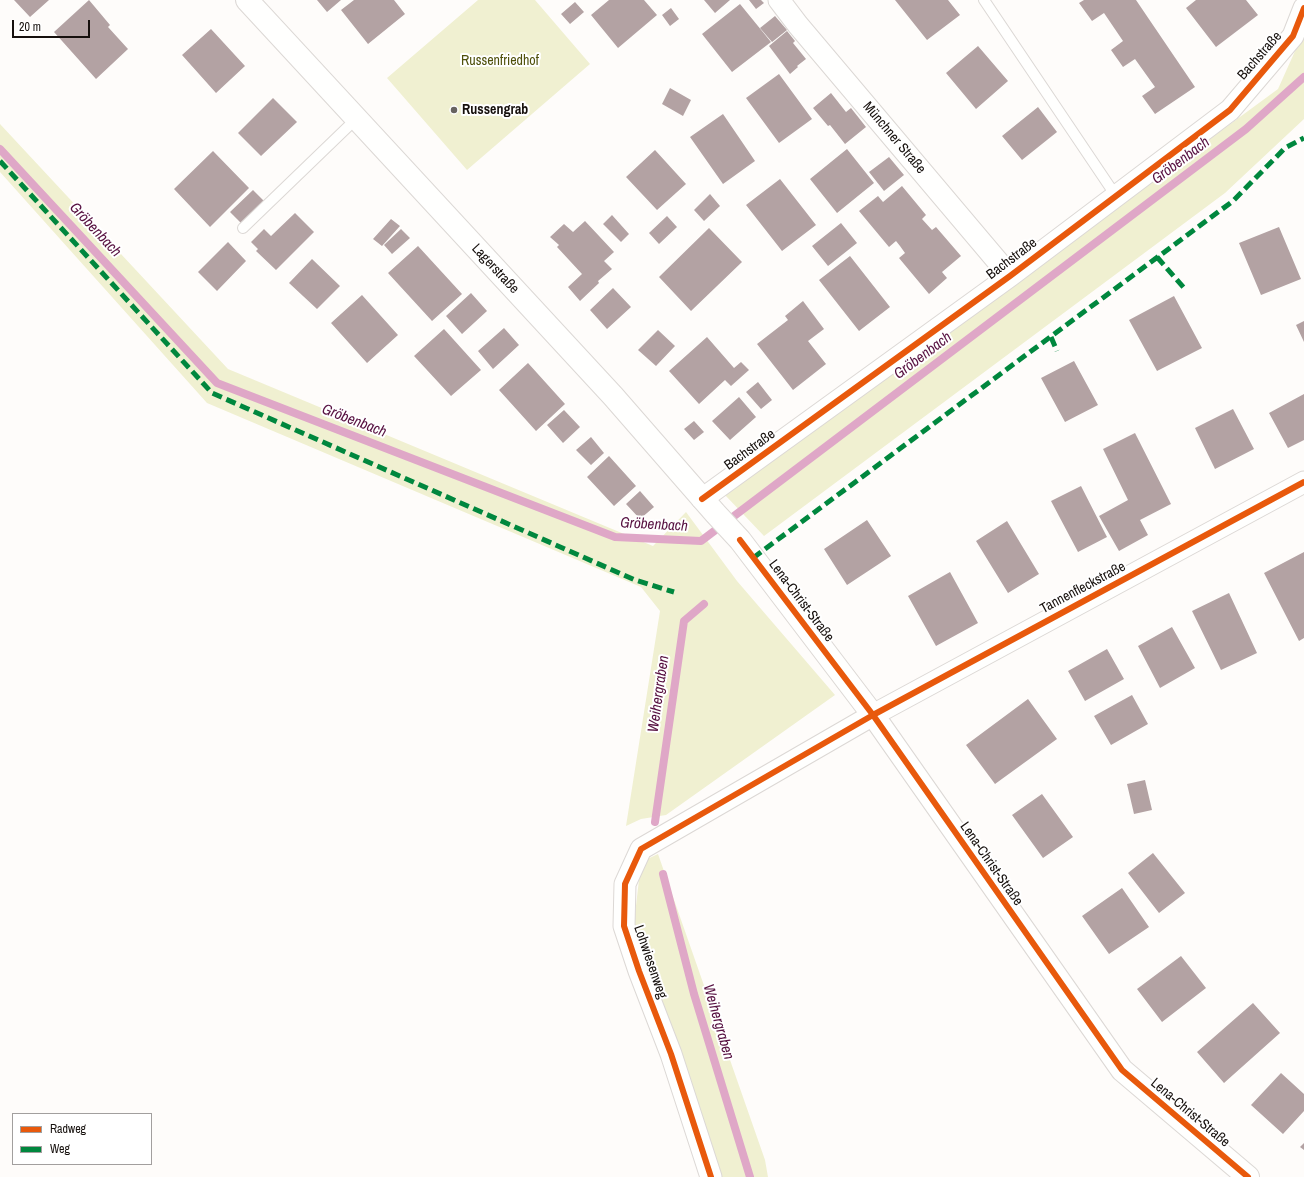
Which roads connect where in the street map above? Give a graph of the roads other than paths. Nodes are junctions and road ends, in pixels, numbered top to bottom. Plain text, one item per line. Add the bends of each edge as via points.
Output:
1 (247, 0) edge
2 (779, 0) edge
3 (984, 0) edge
4 (1304, 8) edge
5 (356, 119) junction
6 (1116, 196) junction
7 (243, 228) dead end
8 (1010, 276) junction
9 (1304, 482) edge
10 (708, 506) junction
11 (740, 540) joint
12 (873, 716) junction
13 (711, 1177) edge
14 (1248, 1177) edge

1 - 5 street, Lagerstraße
2 - 8 street, Münchner Straße
3 - 6 lane
4 - 6 street, Bachstraße via 1293,36 1230,110
5 - 7 lane
5 - 10 street, Lagerstraße via 613,396
6 - 8 street, Bachstraße
8 - 10 street, Bachstraße
9 - 12 street, Tannenfleckstraße
10 - 11 street, Lagerstraße
11 - 12 street, Lena-Christ-Straße
12 - 13 street, Lohwiesenweg via 641,849 625,884 624,926 671,1054
12 - 14 street, Lena-Christ-Straße via 1122,1070

